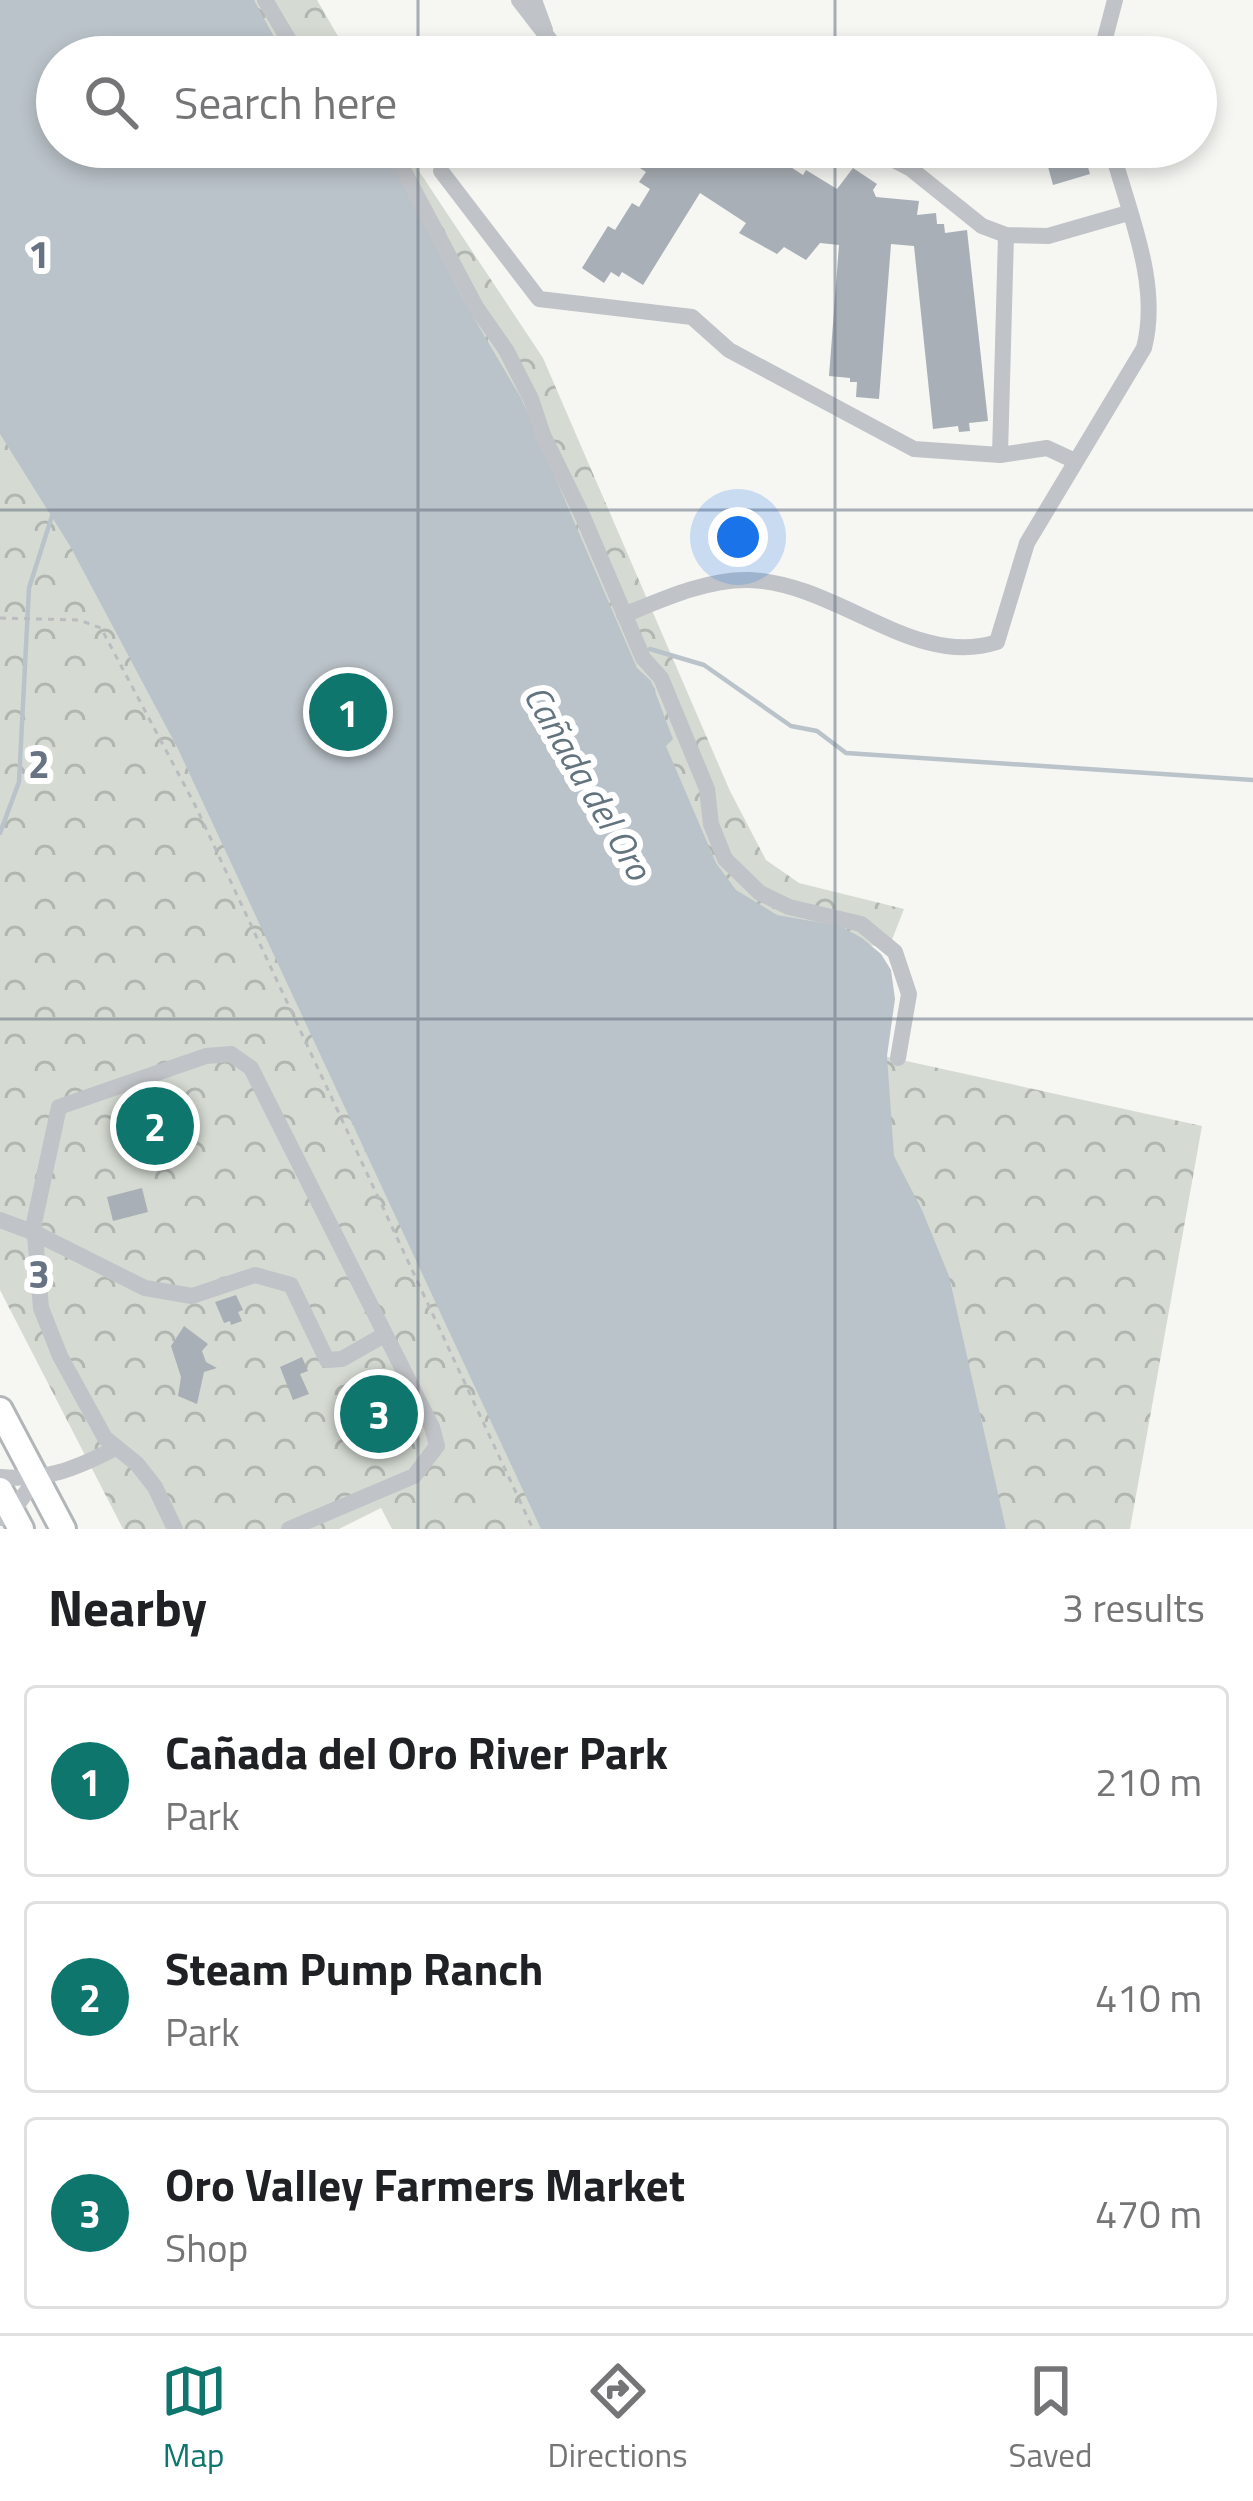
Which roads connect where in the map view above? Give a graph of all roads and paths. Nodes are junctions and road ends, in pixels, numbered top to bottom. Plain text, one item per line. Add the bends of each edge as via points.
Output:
1 (265, 0) edge
2 (519, 0) edge
3 (534, 0) edge
4 (1115, 0) edge
5 (286, 36) edge
6 (547, 36) edge
7 (548, 36) edge
8 (1106, 36) edge
9 (402, 168) edge
10 (909, 168) edge
11 (1116, 168) edge
12 (441, 171) dead end
13 (1128, 213) junction
14 (1006, 235) junction
15 (1000, 455) junction
16 (1075, 461) junction
17 (624, 615) junction
18 (0, 618) edge
19 (898, 1058) dead end
20 (0, 1220) edge
21 (35, 1233) junction
22 (384, 1335) junction
23 (0, 1410) edge
24 (116, 1448) junction
25 (0, 1477) edge
26 (35, 1480) junction
27 (8, 1512) edge
28 (63, 1529) edge
29 (175, 1529) edge
30 (289, 1529) edge
31 (533, 1529) edge

1 - 5 street
2 - 6 street
3 - 7 street
4 - 8 street
9 - 17 street via 525,388
10 - 14 street via 982,226
11 - 13 street
12 - 15 street via 539,299 692,317 730,350 914,448
13 - 14 street via 1048,236
13 - 16 street via 1151,299 1149,330
14 - 15 street
15 - 16 street via 1047,448
16 - 17 street via 1027,543 997,642 928,645 793,587 751,580 718,582
17 - 19 street via 661,678 735,872 774,901 861,924 895,952 908,994
18 - 31 path via 101,628 195,805
20 - 21 street
21 - 22 street via 145,1288 192,1296 255,1275 291,1286 327,1360
21 - 22 street via 59,1107 231,1054 250,1068
21 - 24 street via 41,1308
22 - 30 street via 437,1446 414,1476
23 - 26 highway
24 - 26 street
24 - 29 street via 155,1487
25 - 26 street
26 - 27 street
26 - 28 highway

